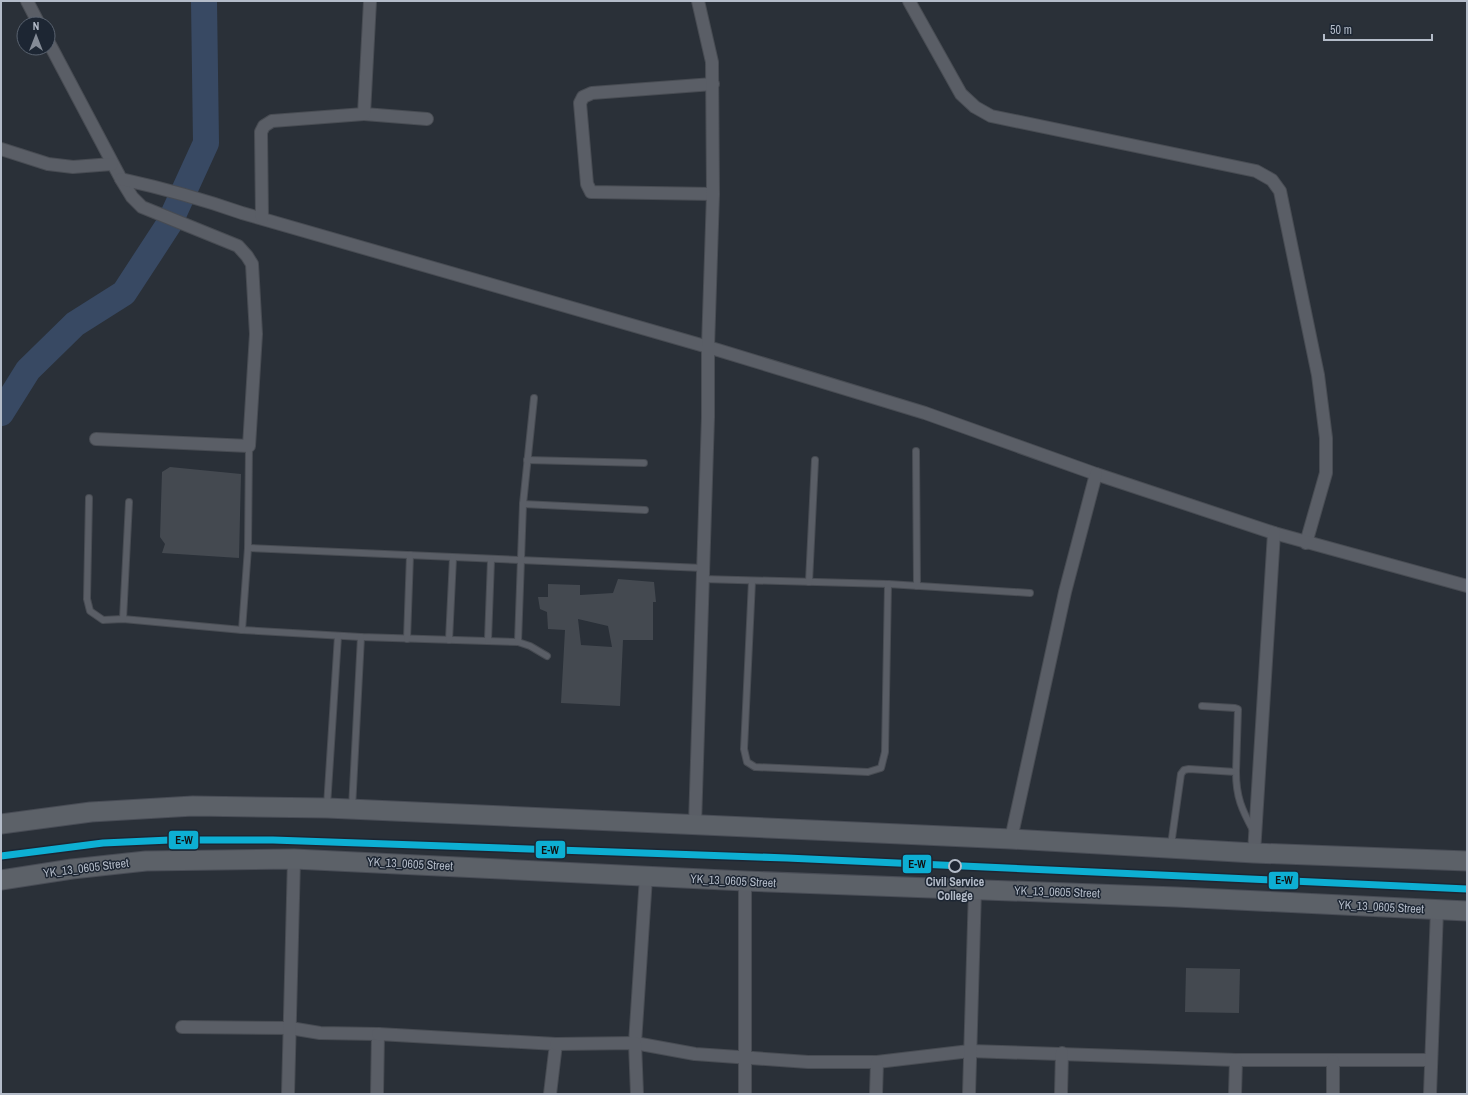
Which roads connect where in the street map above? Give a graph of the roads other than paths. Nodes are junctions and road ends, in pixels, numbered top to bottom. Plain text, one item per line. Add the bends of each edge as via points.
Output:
1 (27, 1) edge
2 (370, 1) edge
3 (698, 1) edge
4 (909, 1) edge
5 (35, 16) edge
6 (56, 56) edge
7 (713, 84) junction
8 (364, 114) junction
9 (427, 119) dead end
10 (1, 149) edge
11 (112, 164) junction
12 (121, 180) junction
13 (713, 194) junction
14 (262, 218) junction
15 (708, 347) junction
16 (534, 398) dead end
17 (96, 439) dead end
18 (249, 446) junction
19 (916, 452) dead end
20 (527, 460) junction
21 (815, 460) dead end
22 (644, 463) dead end
23 (1096, 474) junction
24 (89, 498) dead end
25 (129, 502) dead end
26 (523, 504) junction
27 (645, 510) dead end
28 (1274, 533) junction
29 (1306, 543) junction
30 (248, 548) junction
31 (410, 555) junction
32 (453, 558) junction
33 (522, 559) junction
34 (491, 560) junction
35 (703, 573) junction
36 (752, 580) junction
37 (809, 582) junction
38 (888, 584) junction
39 (917, 586) junction
40 (1467, 586) edge
41 (1030, 593) dead end
42 (123, 619) junction
43 (242, 630) junction
44 (338, 636) junction
45 (361, 637) junction
46 (407, 639) junction
47 (449, 640) junction
48 (488, 640) junction
49 (518, 642) junction
50 (548, 656) dead end
51 (1202, 706) dead end
52 (1236, 772) junction
53 (327, 808) junction
54 (352, 809) junction
55 (1, 824) edge
56 (695, 824) junction
57 (1012, 839) junction
58 (1255, 844) junction
59 (1171, 849) junction
60 (294, 858) junction
61 (1467, 861) edge
62 (646, 876) junction
63 (1, 880) edge
64 (745, 881) junction
65 (975, 890) junction
66 (1437, 910) junction
67 (1467, 911) edge
68 (182, 1027) dead end
69 (290, 1028) junction
70 (378, 1034) junction
71 (635, 1043) junction
72 (556, 1044) junction
73 (970, 1051) junction
74 (1062, 1053) junction
75 (746, 1057) junction
76 (1236, 1060) junction
77 (1431, 1060) junction
78 (876, 1062) junction
79 (1333, 1062) junction
80 (288, 1094) edge
81 (377, 1094) edge
82 (550, 1094) edge
83 (637, 1094) edge
84 (745, 1094) edge
85 (876, 1094) edge
86 (970, 1094) edge
87 (1061, 1094) edge
88 (1235, 1094) edge
89 (1332, 1094) edge
90 (1430, 1094) edge

1 - 5 street
2 - 8 street
3 - 7 street via 712,62
4 - 29 street via 961,94 991,116 1256,171 1272,180 1280,191 1318,375 1326,438 1326,473
6 - 11 street
7 - 13 street
7 - 13 street via 592,93 580,103 587,184 591,192
8 - 9 street
8 - 14 street via 272,121 264,126 261,132
10 - 11 street via 48,164 73,167
11 - 12 street
12 - 14 street via 198,198
12 - 18 street via 142,207 238,246 252,264 256,334
13 - 15 street
14 - 15 street
15 - 23 street via 925,413
15 - 35 street
16 - 20 lane
17 - 18 street
18 - 30 lane
19 - 39 lane
20 - 22 lane
20 - 26 lane
21 - 37 lane
23 - 28 street
23 - 57 street via 1065,592
24 - 42 lane via 87,599 90,611 102,620
25 - 42 lane
26 - 27 lane
26 - 33 lane
28 - 29 street
28 - 58 street
29 - 40 street
30 - 31 lane
30 - 43 lane
31 - 32 lane
31 - 46 lane
32 - 34 lane
32 - 47 lane
33 - 34 lane
33 - 35 lane
33 - 49 lane
34 - 48 lane
35 - 36 lane
35 - 56 street
36 - 37 lane
36 - 38 lane via 744,749 747,762 755,767 868,772 881,768 885,752
37 - 38 lane
38 - 39 lane
39 - 41 lane
42 - 43 lane
43 - 44 lane
44 - 45 lane
44 - 53 lane
45 - 46 lane
45 - 54 lane
46 - 47 lane
47 - 48 lane
48 - 49 lane
49 - 50 lane
51 - 52 lane via 1238,709
52 - 58 lane via 1236,788 1241,808
52 - 59 lane via 1184,770 1181,774
53 - 54 main road
53 - 55 main road via 193,806 91,812
54 - 56 main road
56 - 57 main road
57 - 59 main road
58 - 59 main road
58 - 61 main road
60 - 62 main road, YK_13_0605 Street
60 - 63 main road, YK_13_0605 Street via 146,861
60 - 69 street
62 - 64 main road, YK_13_0605 Street
62 - 71 street
64 - 65 main road, YK_13_0605 Street
64 - 75 street
65 - 66 main road, YK_13_0605 Street
65 - 73 street
66 - 67 main road, YK_13_0605 Street
66 - 77 street
68 - 69 street
69 - 70 street via 320,1033
69 - 80 street
70 - 72 street
70 - 81 street
71 - 72 street
71 - 75 street via 695,1054
71 - 83 street
72 - 82 street
73 - 74 street
73 - 78 street
73 - 86 street
74 - 76 street
74 - 87 street
75 - 78 street via 808,1062
75 - 84 street
76 - 79 street
76 - 88 street
77 - 79 street
77 - 90 street
78 - 85 street
79 - 89 street

